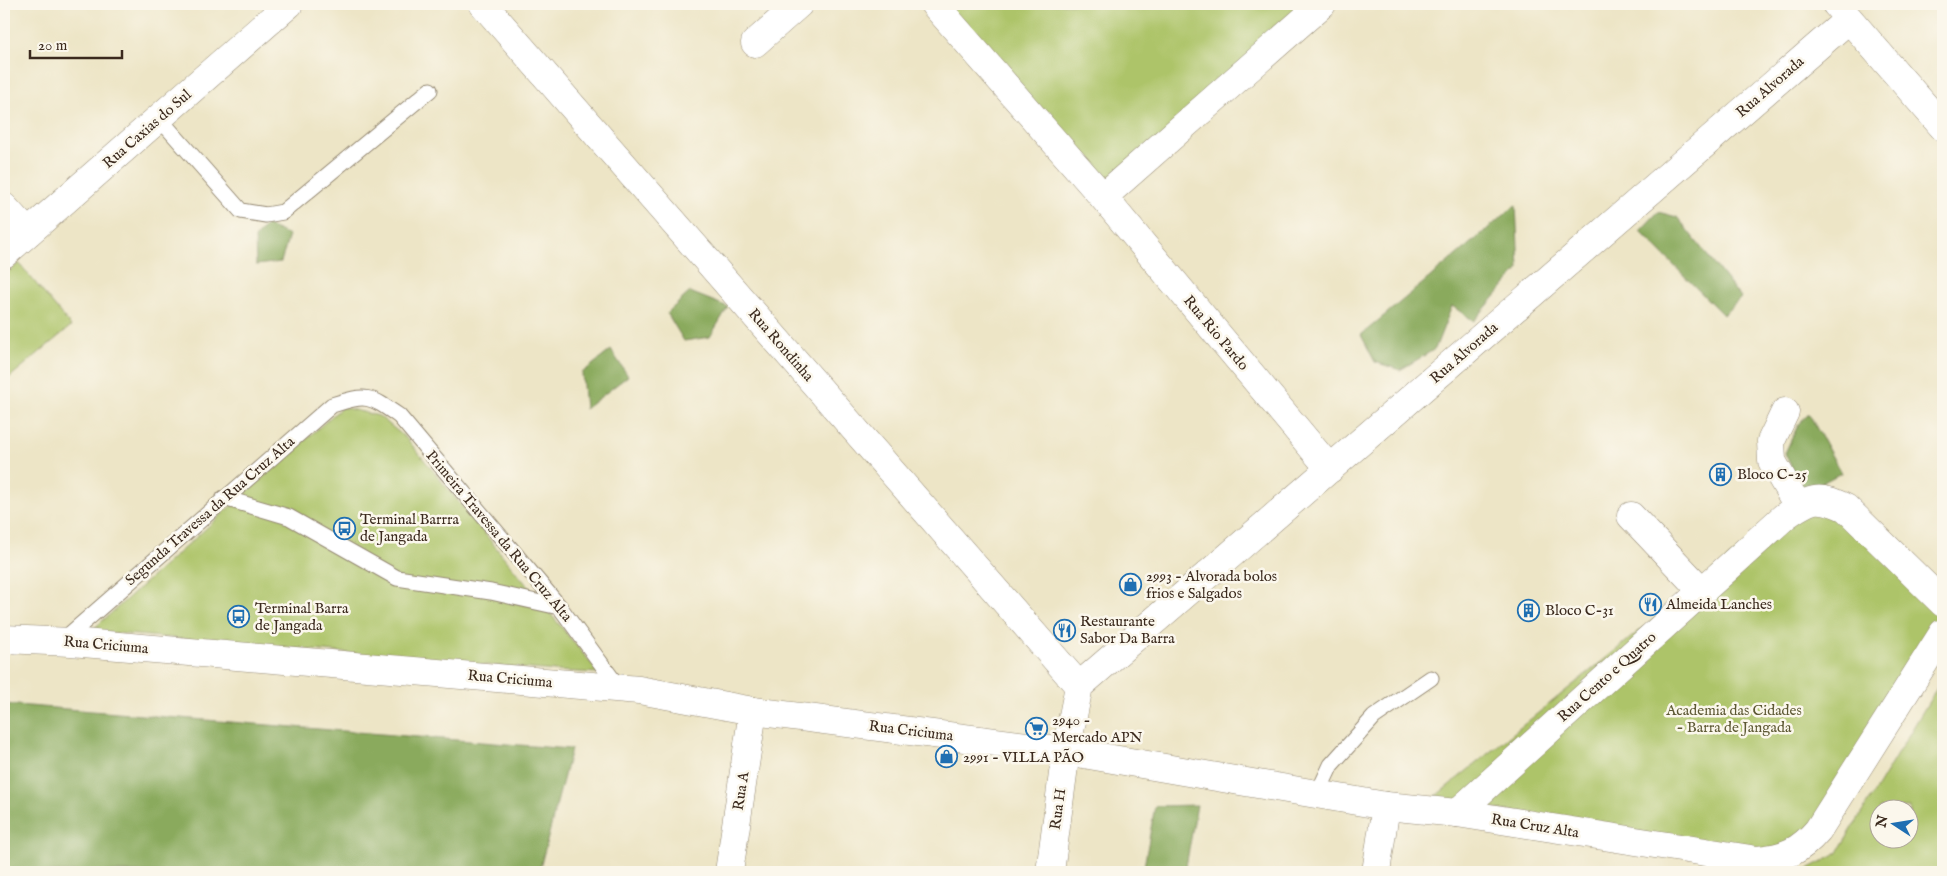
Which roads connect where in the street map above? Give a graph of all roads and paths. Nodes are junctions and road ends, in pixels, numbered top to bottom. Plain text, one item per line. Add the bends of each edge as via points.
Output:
1 (483, 4) edge
2 (799, 4) edge
3 (934, 4) edge
4 (1322, 4) edge
5 (276, 8) edge
6 (1839, 8) edge
7 (756, 43) dead end
8 (430, 90) dead end
9 (159, 118) junction
10 (1943, 127) edge
11 (1103, 197) junction
12 (4, 207) edge
13 (28, 234) junction
14 (4, 254) edge
15 (366, 396) joint
16 (1786, 412) dead end
17 (1330, 469) junction
18 (224, 498) junction
19 (1798, 506) junction
20 (1631, 516) dead end
21 (1702, 591) junction
22 (1943, 604) edge
23 (559, 607) junction
24 (1943, 633) edge
25 (4, 639) edge
26 (62, 642) junction
27 (1430, 678) dead end
28 (1079, 686) junction
29 (619, 688) junction
30 (753, 710) junction
31 (1013, 744) joint
32 (1066, 751) junction
33 (1317, 795) junction
34 (1386, 806) junction
35 (1456, 813) junction
36 (729, 872) edge
37 (1050, 872) edge
38 (1376, 872) edge

1 - 28 street, Rua Rondinha
2 - 7 street
3 - 11 street, Rua Rio Pardo
4 - 11 street
5 - 9 street, Rua Caxias do Sul
6 - 10 street
6 - 17 street, Rua Alvorada
8 - 9 lane via 283,212 266,215 241,211
9 - 13 street, Rua Caxias do Sul
11 - 17 street, Rua Rio Pardo
12 - 13 street
13 - 14 street, Rua Caxias do Sul
15 - 18 lane, Segunda Travessa da Rua Cruz Alta via 332,405
15 - 23 lane, Primeira Travessa da Rua Cruz Alta via 399,416
16 - 19 street via 1771,441 1772,461
17 - 28 street, Rua Alvorada
18 - 23 lane via 289,517 396,578 491,592
18 - 26 lane, Segunda Travessa da Rua Cruz Alta
19 - 21 street, Rua Cento e Quatro
19 - 22 street, Rua Cento e Quatro via 1813,499 1830,500 1846,508
20 - 21 street
21 - 35 street, Rua Cento e Quatro
23 - 29 lane, Primeira Travessa da Rua Cruz Alta
24 - 35 street, Rua Cruz Alta via 1818,830 1805,845 1790,854 1757,860
25 - 26 street, Rua Criciuma
26 - 29 street, Rua Criciuma
27 - 33 lane via 1374,717 1331,765
28 - 32 street, Rua H
29 - 30 street, Rua Criciuma
30 - 31 street, Rua Criciuma
30 - 36 street, Rua A
31 - 32 street, Rua Cruz Alta
32 - 33 street, Rua Cruz Alta
32 - 37 street, Rua H
33 - 34 street, Rua Cruz Alta
34 - 35 street, Rua Cruz Alta
34 - 38 street

